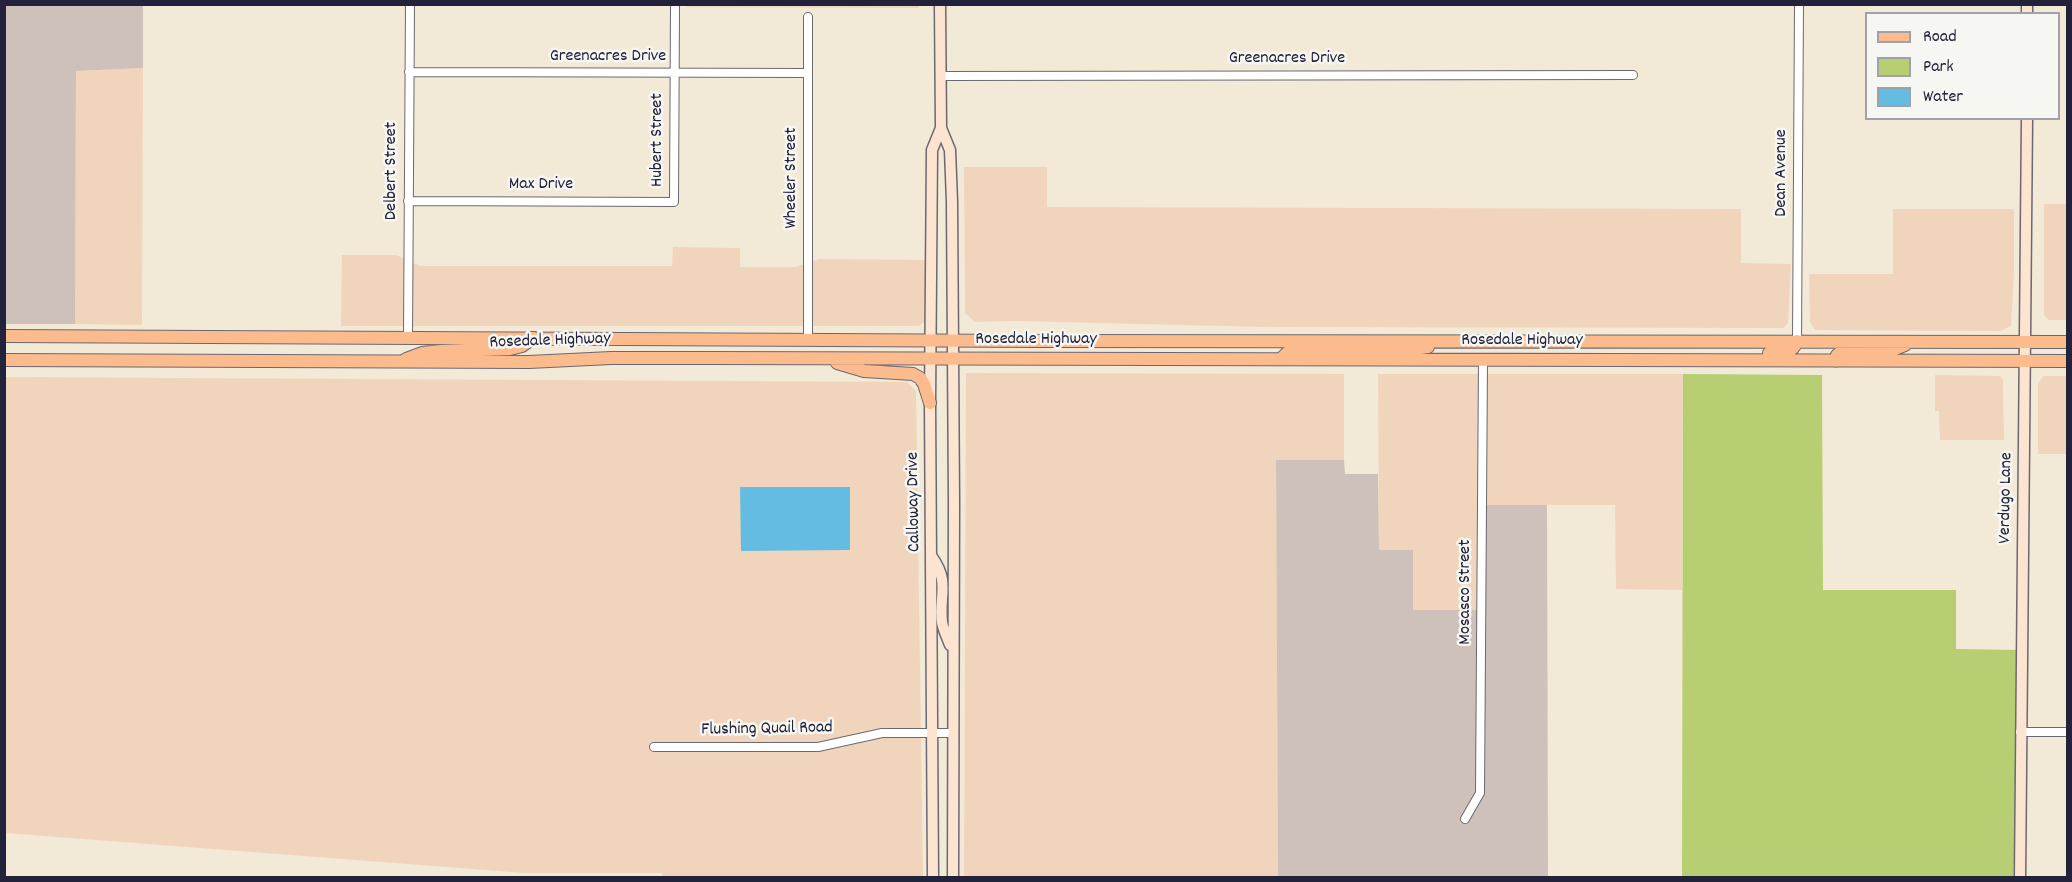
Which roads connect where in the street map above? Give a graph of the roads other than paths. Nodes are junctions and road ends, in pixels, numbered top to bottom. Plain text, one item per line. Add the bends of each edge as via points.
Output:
1 (410, 4) edge
2 (940, 4) edge
3 (1799, 4) edge
4 (675, 7) dead end
5 (808, 17) dead end
6 (409, 72) junction
7 (675, 73) junction
8 (808, 74) junction
9 (1633, 75) dead end
10 (940, 76) junction
11 (2027, 120) edge
12 (941, 128) junction
13 (408, 201) junction
14 (674, 202) joint
15 (4, 336) edge
16 (408, 337) junction
17 (533, 338) junction
18 (808, 340) junction
19 (930, 340) junction
20 (953, 340) junction
21 (1277, 340) junction
22 (1468, 341) junction
23 (1797, 341) junction
24 (1914, 342) junction
25 (2026, 342) junction
26 (2067, 342) edge
27 (809, 359) junction
28 (930, 359) junction
29 (953, 359) junction
30 (1185, 359) junction
31 (1280, 359) junction
32 (4, 360) edge
33 (1483, 360) junction
34 (1652, 360) junction
35 (1836, 361) junction
36 (2026, 361) junction
37 (2067, 361) edge
38 (400, 362) junction
39 (930, 403) junction
40 (932, 557) junction
41 (953, 653) junction
42 (933, 732) junction
43 (2020, 732) junction
44 (2067, 732) edge
45 (952, 733) junction
46 (654, 747) dead end
47 (1465, 819) dead end
48 (933, 878) edge
49 (953, 878) edge
50 (2020, 878) edge

1 - 6 street, Delbert Street
2 - 10 main road, Calloway Drive
3 - 23 street, Dean Avenue
4 - 7 street, Hubert Street
5 - 8 street, Wheeler Street
6 - 7 street, Greenacres Drive
6 - 13 street, Delbert Street
7 - 8 street, Greenacres Drive
7 - 14 street, Hubert Street
8 - 18 street, Wheeler Street
9 - 10 street, Greenacres Drive
10 - 12 main road, Calloway Drive
11 - 25 main road, Verdugo Lane
12 - 19 main road, Calloway Drive via 932,150
12 - 20 main road, Calloway Drive via 950,150
13 - 14 street, Max Drive
13 - 16 street, Delbert Street
15 - 16 main road, Rosedale Highway
16 - 17 main road, Rosedale Highway
17 - 18 main road, Rosedale Highway
17 - 38 main road via 510,349 422,353
18 - 19 main road, Rosedale Highway
19 - 20 main road, Rosedale Highway
19 - 28 main road, Calloway Drive
20 - 21 main road, Rosedale Highway
20 - 29 main road, Calloway Drive
21 - 22 main road, Rosedale Highway
21 - 30 main road via 1268,351 1214,352
22 - 23 main road, Rosedale Highway
22 - 31 main road via 1406,350 1295,351
23 - 24 main road, Rosedale Highway
23 - 34 main road via 1795,348 1783,352 1687,353
24 - 25 main road, Rosedale Highway
24 - 35 main road via 1890,351 1841,352
25 - 26 main road, Rosedale Highway
25 - 36 main road, Verdugo Lane
27 - 28 main road, Rosedale Highway
27 - 38 main road, Rosedale Highway
27 - 39 main road via 864,371 913,374 924,384
28 - 29 main road, Rosedale Highway
28 - 39 main road, Calloway Drive
29 - 30 main road, Rosedale Highway
29 - 41 main road, Calloway Drive
30 - 31 main road, Rosedale Highway
31 - 33 main road, Rosedale Highway
32 - 38 main road, Rosedale Highway
33 - 34 main road, Rosedale Highway
33 - 47 street, Mosasco Street via 1480,793
34 - 35 main road, Rosedale Highway
35 - 36 main road, Rosedale Highway
36 - 37 main road, Rosedale Highway
36 - 43 main road, Verdugo Lane
39 - 40 main road, Calloway Drive
40 - 41 main road via 943,577 942,623
40 - 42 main road, Calloway Drive
41 - 45 main road, Calloway Drive
42 - 45 street, Flushing Quail Road
42 - 46 street, Flushing Quail Road via 882,733 818,747
42 - 48 main road, Calloway Drive
43 - 44 street
43 - 50 main road, Verdugo Lane
45 - 49 main road, Calloway Drive

